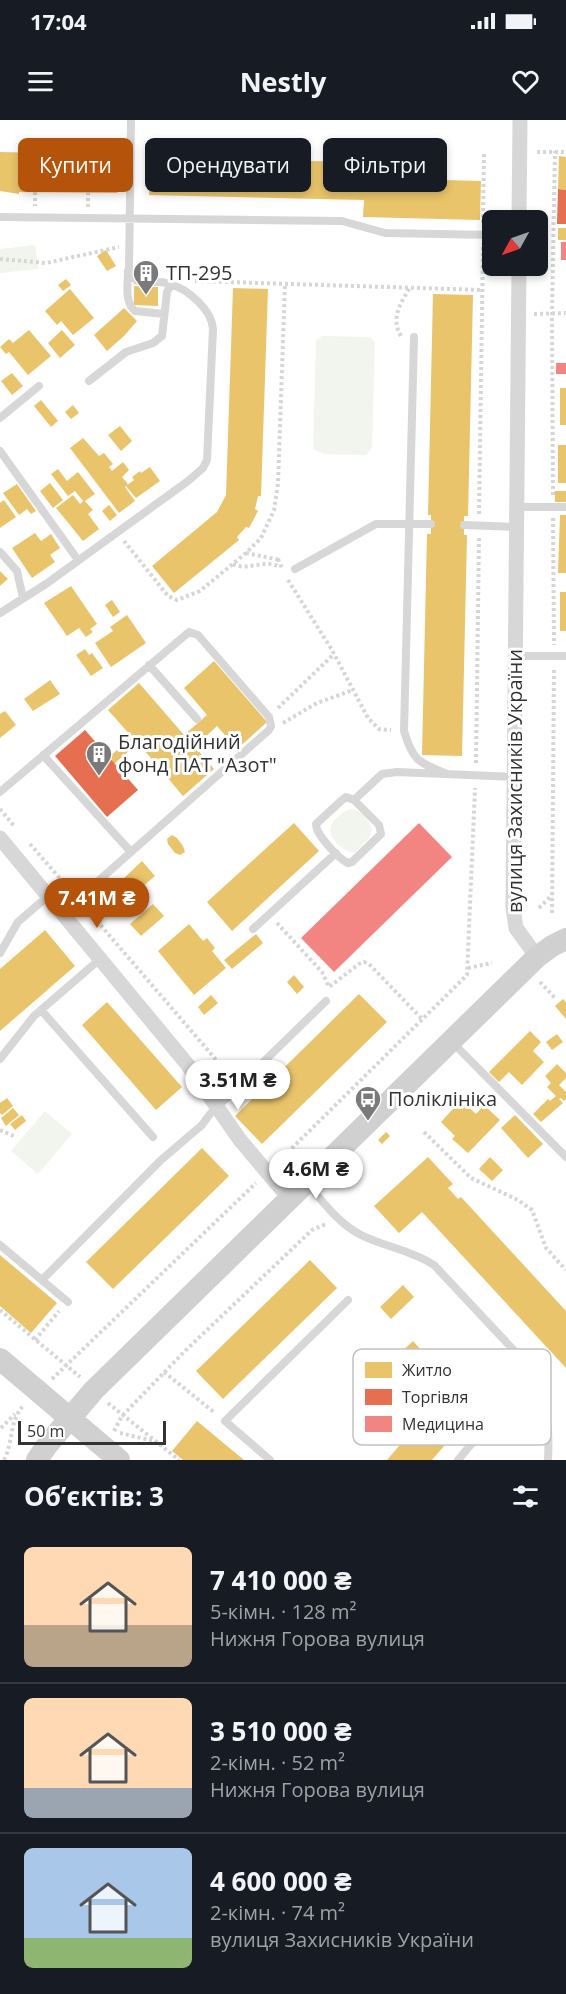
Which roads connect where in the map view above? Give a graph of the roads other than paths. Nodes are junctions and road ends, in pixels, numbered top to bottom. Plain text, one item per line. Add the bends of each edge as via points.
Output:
1 (131, 120) edge
2 (520, 120) edge
3 (519, 210) edge
4 (0, 217) edge
5 (129, 219) junction
6 (482, 235) edge
7 (128, 267) junction
8 (519, 276) edge
9 (171, 284) junction
10 (164, 314) junction
11 (414, 337) dead end
12 (89, 381) dead end
13 (39, 386) dead end
14 (0, 418) edge
15 (0, 451) edge
16 (516, 507) junction
17 (566, 507) edge
18 (409, 524) junction
19 (431, 524) dead end
20 (464, 525) dead end
21 (516, 526) junction
22 (0, 552) edge
23 (78, 560) junction
24 (295, 569) dead end
25 (23, 598) junction
26 (0, 613) edge
27 (515, 656) junction
28 (566, 656) edge
29 (149, 665) junction
30 (196, 719) dead end
31 (43, 755) junction
32 (447, 774) junction
33 (514, 777) junction
34 (0, 792) edge
35 (354, 800) junction
36 (0, 837) edge
37 (130, 852) junction
38 (336, 853) junction
39 (48, 896) junction
40 (62, 913) junction
41 (253, 929) dead end
42 (566, 939) edge
43 (0, 953) edge
44 (100, 959) junction
45 (537, 968) junction
46 (326, 1001) dead end
47 (41, 1010) junction
48 (451, 1041) junction
49 (0, 1059) edge
50 (216, 1108) junction
51 (153, 1137) dead end
52 (566, 1157) edge
53 (306, 1182) junction
54 (289, 1198) junction
55 (0, 1245) edge
56 (42, 1280) junction
57 (348, 1300) dead end
58 (68, 1302) road end
59 (513, 1349) edge
60 (0, 1359) edge
61 (69, 1419) junction
62 (470, 1445) edge
63 (37, 1460) edge
64 (119, 1460) edge
65 (270, 1460) edge
66 (458, 1460) edge

1 - 5 lane
2 - 3 street
4 - 5 lane
5 - 6 lane via 342,221 386,234
5 - 7 lane
7 - 9 lane via 137,280
7 - 10 lane via 127,298 131,308
8 - 16 street, вулиця Захисників України
9 - 10 lane
9 - 23 lane via 205,308 213,324 207,460 188,481
10 - 12 lane via 159,340 126,352
11 - 18 lane
13 - 14 lane
15 - 23 lane
16 - 17 lane
16 - 21 street, вулиця Захисників України
18 - 19 lane
18 - 24 lane via 376,524
18 - 32 lane via 404,731 414,757
20 - 21 lane
21 - 27 street, вулиця Захисників України
22 - 25 lane via 16,572
23 - 25 lane
25 - 26 lane
27 - 28 lane
27 - 33 street, вулиця Захисників України
29 - 30 lane
29 - 31 lane
29 - 37 lane via 185,634 194,632 270,719 269,730
31 - 34 lane
31 - 37 lane
32 - 33 lane
32 - 35 lane via 384,773
33 - 45 street, вулиця Захисників України via 513,908 516,928
35 - 38 lane via 342,800 316,824 318,833
35 - 38 lane via 379,825 381,834 352,862 345,863
36 - 39 street
37 - 40 lane
38 - 41 lane
39 - 40 street
39 - 43 lane via 18,922
40 - 44 street
42 - 45 main road via 552,946
44 - 47 lane
44 - 50 street via 187,1065
45 - 48 main road
46 - 50 lane
47 - 49 lane
47 - 51 lane
48 - 52 lane
48 - 53 main road
50 - 54 street
50 - 56 lane
53 - 54 main road
53 - 59 lane via 351,1229 434,1265
54 - 61 main road
55 - 56 lane
56 - 58 lane
57 - 65 lane via 225,1421
60 - 61 main road
61 - 63 main road
61 - 64 main road
62 - 66 lane

